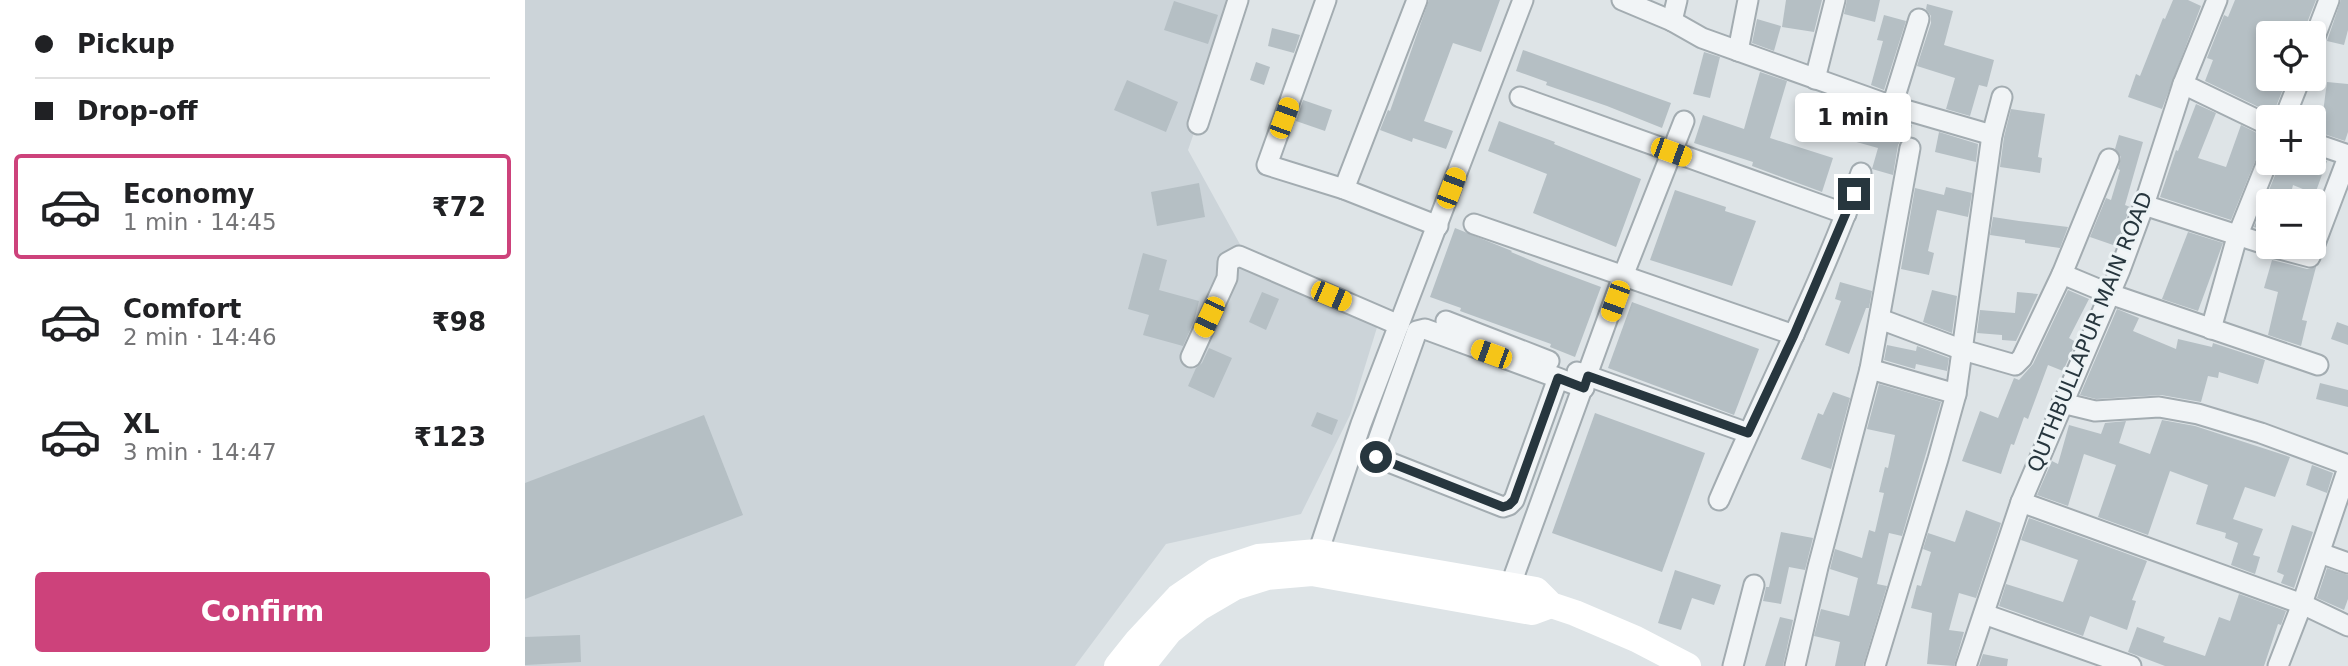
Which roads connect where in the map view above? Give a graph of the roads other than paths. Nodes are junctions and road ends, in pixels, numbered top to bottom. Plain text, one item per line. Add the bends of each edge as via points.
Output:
1 (1238, 0) edge
2 (1326, 0) edge
3 (1417, 0) edge
4 (1523, 0) edge
5 (1622, 0) edge
6 (1677, 0) edge
7 (1748, 0) edge
8 (1835, 0) edge
9 (2217, 0) edge
10 (2329, 0) edge
11 (1919, 19) dead end
12 (1672, 21) junction
13 (2321, 21) edge
14 (1738, 51) junction
15 (1815, 79) junction
16 (2183, 83) junction
17 (1520, 97) dead end
18 (2002, 97) dead end
19 (1892, 106) junction
20 (2256, 119) edge
21 (1684, 121) dead end
22 (1198, 124) dead end
23 (1992, 135) junction
24 (1910, 148) dead end
25 (2326, 148) edge
26 (1671, 152) junction
27 (2348, 156) edge
28 (2109, 159) dead end
29 (1861, 173) dead end
30 (2262, 175) edge
31 (1344, 189) junction
32 (2144, 205) junction
33 (2326, 213) edge
34 (1846, 215) junction
35 (1474, 224) dead end
36 (1438, 226) junction
37 (2237, 237) junction
38 (2256, 242) edge
39 (2062, 274) junction
40 (1623, 276) junction
41 (2110, 294) junction
42 (1880, 319) junction
43 (1446, 321) dead end
44 (1399, 325) junction
45 (2211, 329) junction
46 (1794, 335) junction
47 (1963, 350) junction
48 (1191, 357) dead end
49 (2318, 365) dead end
50 (1870, 369) junction
51 (1558, 378) junction
52 (1586, 382) junction
53 (1956, 394) junction
54 (2062, 403) junction
55 (1748, 433) junction
56 (2348, 467) edge
57 (1719, 500) dead end
58 (2021, 502) junction
59 (2320, 552) junction
60 (1315, 563) junction
61 (2348, 563) edge
62 (1511, 584) junction
63 (1754, 585) dead end
64 (2302, 604) junction
65 (1551, 605) junction
66 (1984, 614) junction
67 (2348, 626) edge
68 (1117, 666) edge
69 (1142, 666) edge
70 (1688, 666) edge
71 (1733, 666) edge
72 (1795, 666) edge
73 (1875, 666) edge
74 (1966, 666) edge
75 (2131, 666) edge
76 (2278, 666) edge

1 - 22 street
2 - 31 street via 1267,165
3 - 31 street
4 - 36 street
5 - 12 street
6 - 12 street
7 - 14 street
8 - 15 street
9 - 16 street, QUTHBULLAPUR MAIN ROAD
10 - 13 street
11 - 19 street
12 - 14 street
14 - 15 street
15 - 19 street
16 - 20 street
16 - 32 street, QUTHBULLAPUR MAIN ROAD
17 - 26 street
18 - 23 street
19 - 23 street
21 - 26 street
23 - 47 street
24 - 42 street
25 - 27 street
26 - 34 street
26 - 40 street
27 - 33 street
28 - 39 street
29 - 34 street
30 - 37 street
31 - 36 street
32 - 37 street
32 - 41 street, QUTHBULLAPUR MAIN ROAD
34 - 46 street
35 - 40 street
36 - 44 street
37 - 38 street
37 - 45 street
39 - 41 street
39 - 47 street via 2019,363 2009,365
40 - 46 street
40 - 52 street
41 - 45 street
41 - 54 street, QUTHBULLAPUR MAIN ROAD
42 - 47 street
42 - 50 street
43 - 52 street
44 - 48 street via 1239,256 1228,262 1227,278
44 - 60 street
45 - 49 street
46 - 55 street
47 - 53 street
50 - 53 street
50 - 72 street
51 - 51 street via 1425,329 1417,331 1376,457 1503,507 1509,505
51 - 52 street
52 - 55 street
52 - 62 street
53 - 73 street
54 - 56 street via 2095,411 2159,407 2198,414
54 - 58 street, QUTHBULLAPUR MAIN ROAD
55 - 57 street
56 - 59 street
58 - 64 street
58 - 66 street, QUTHBULLAPUR MAIN ROAD
59 - 61 street
59 - 64 street
60 - 62 main road
60 - 65 main road via 1532,612
60 - 68 main road via 1258,557 1216,571 1178,597
60 - 69 main road via 1235,587 1199,608 1170,631
62 - 65 main road via 1536,590
63 - 71 street
64 - 67 street
64 - 76 street
65 - 70 main road via 1636,639
66 - 74 street, QUTHBULLAPUR MAIN ROAD
66 - 75 street

